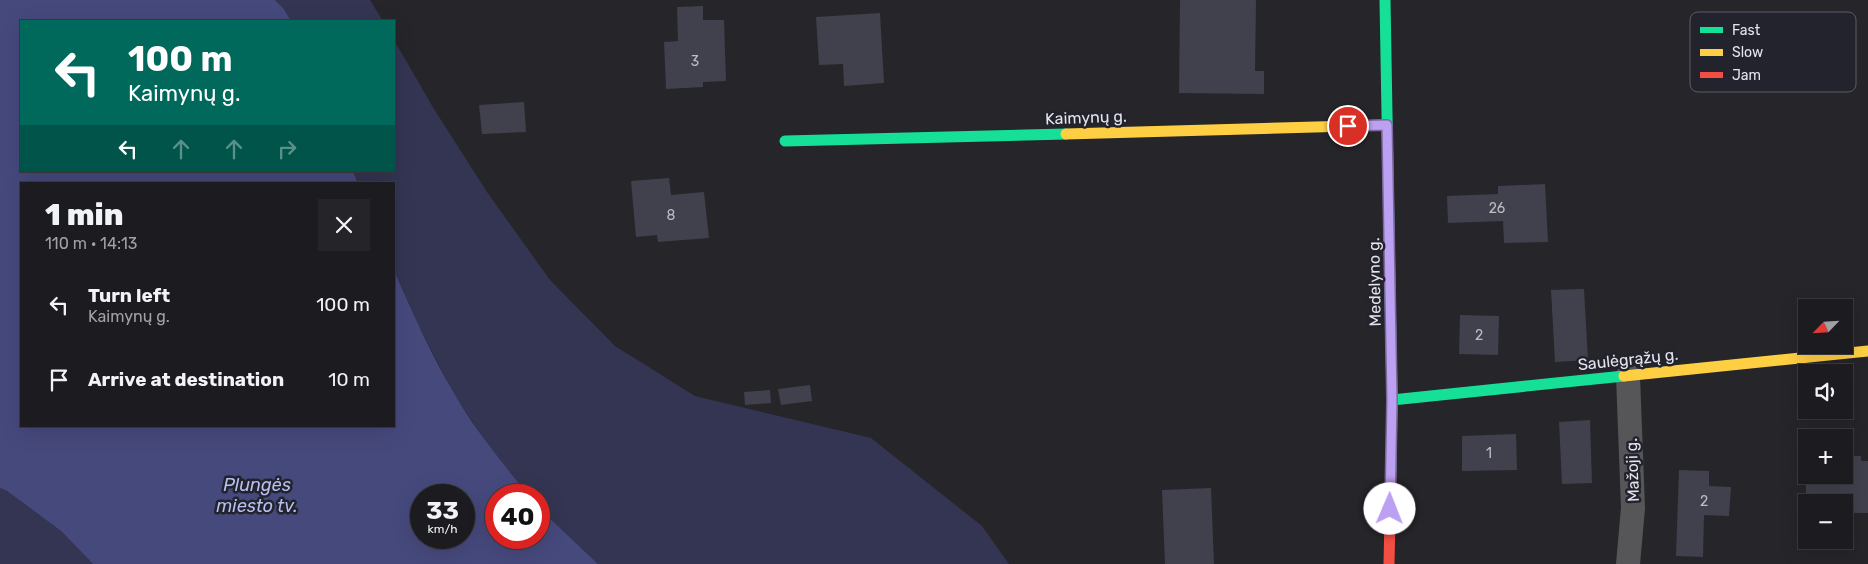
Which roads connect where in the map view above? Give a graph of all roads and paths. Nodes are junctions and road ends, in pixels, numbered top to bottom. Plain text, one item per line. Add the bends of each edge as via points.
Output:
1 (1385, 0) edge
2 (1387, 125) junction
3 (785, 141) dead end
4 (1868, 352) edge
5 (1628, 376) junction
6 (1392, 400) junction
7 (1389, 564) edge
8 (1628, 564) edge

1 - 2 street, Medelyno g.
2 - 3 street, Kaimynų g.
2 - 6 street, Medelyno g.
4 - 5 street, Saulėgrąžų g.
5 - 6 street, Saulėgrąžų g.
5 - 8 street, Mažoji g. via 1633,508
6 - 7 street, Medelyno g.

